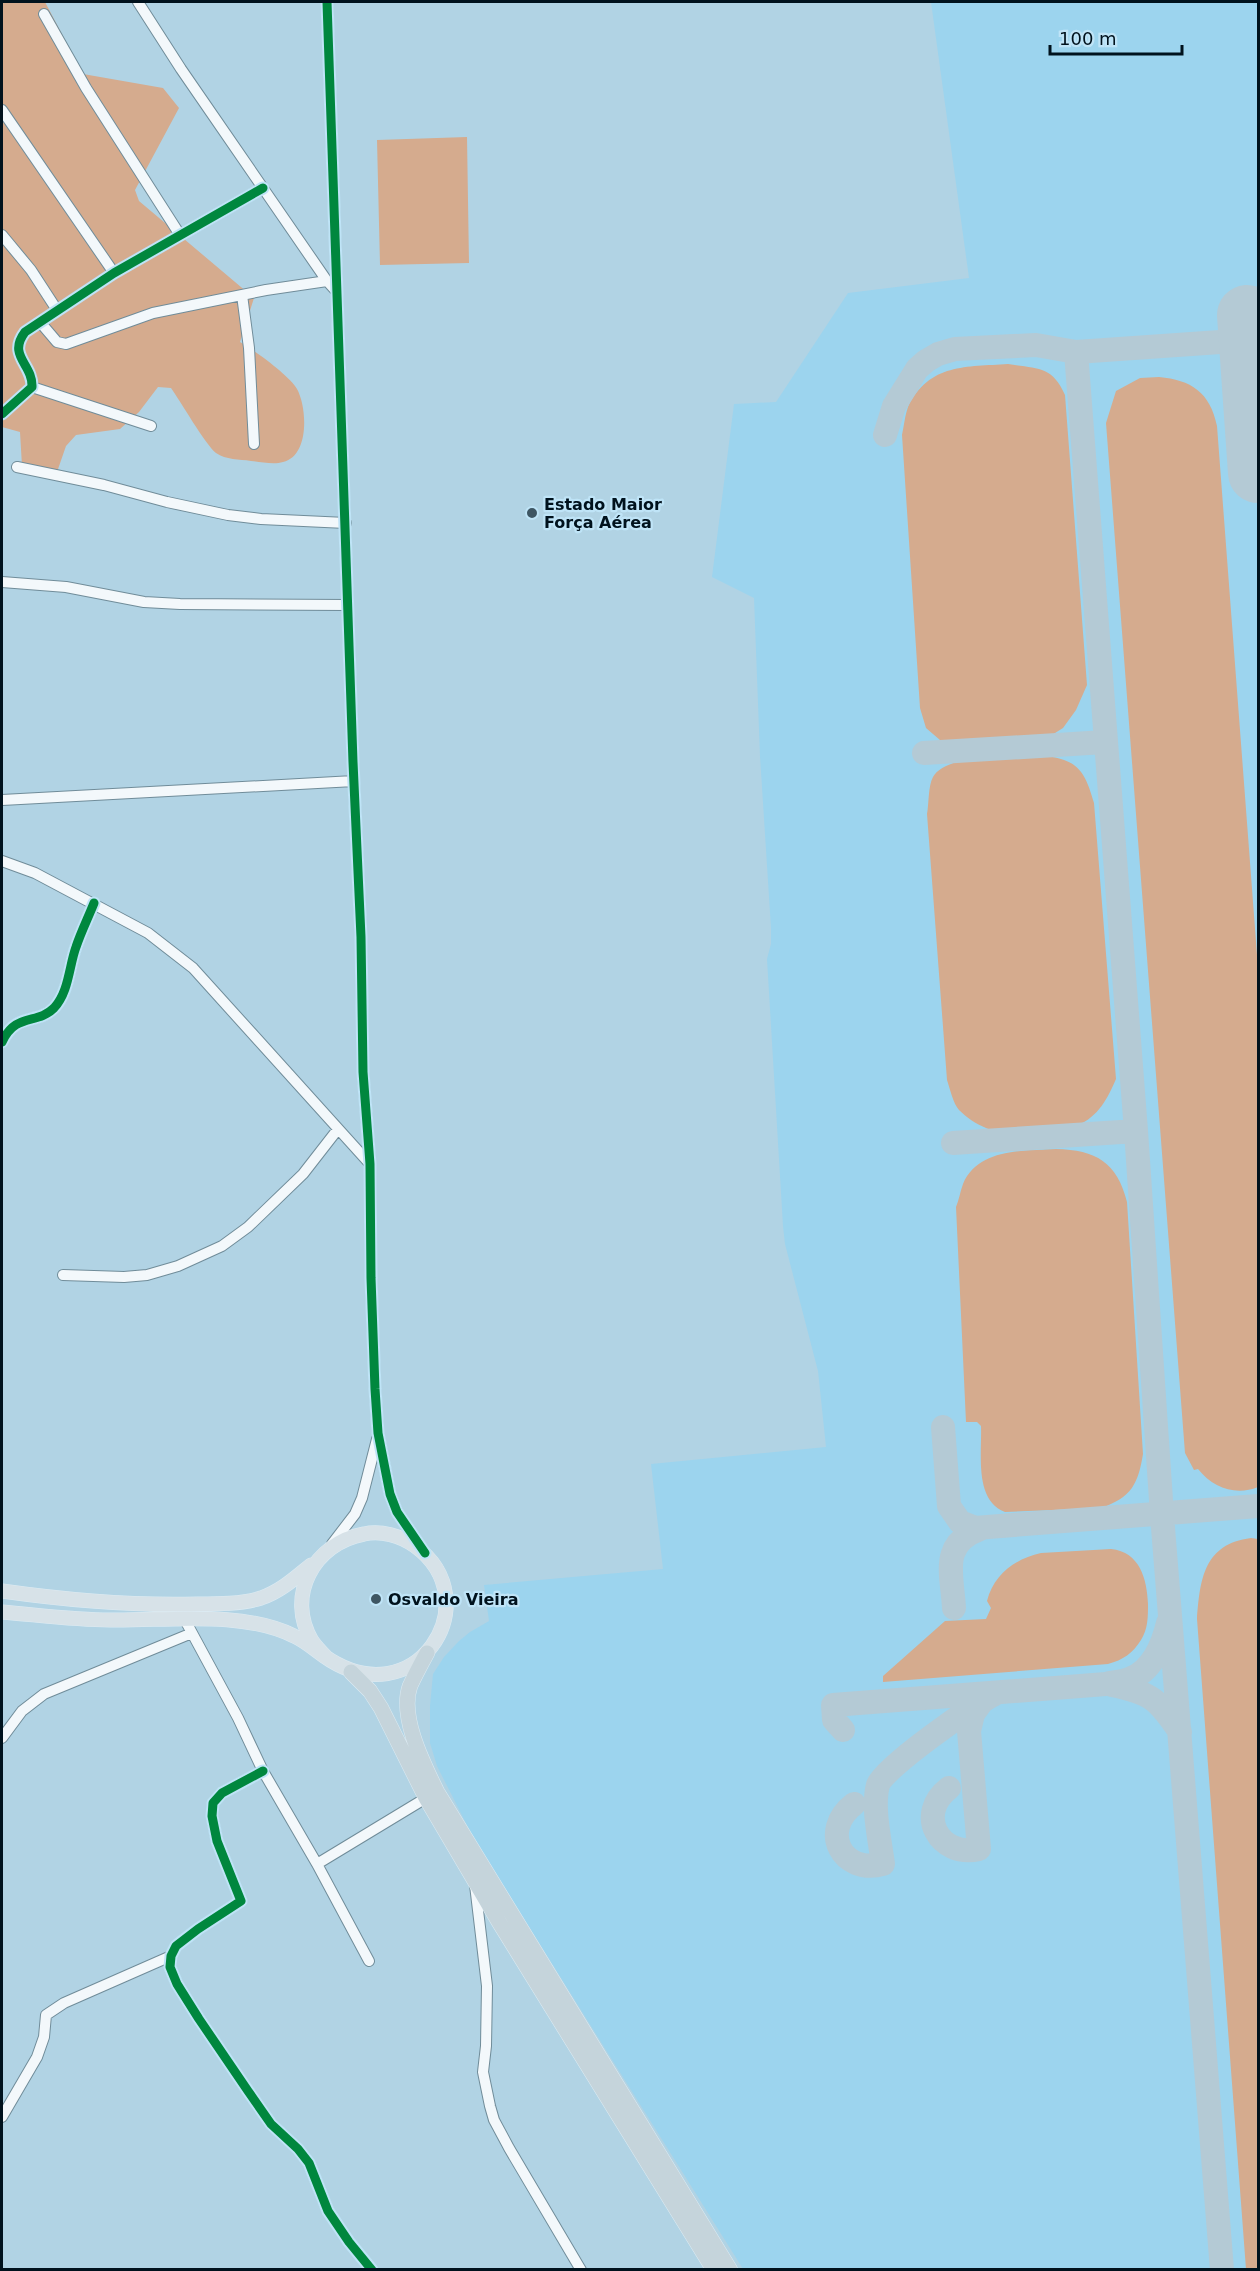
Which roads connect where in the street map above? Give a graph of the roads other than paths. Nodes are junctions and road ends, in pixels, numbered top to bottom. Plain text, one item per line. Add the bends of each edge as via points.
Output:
1 (138, 2) edge
2 (327, 2) edge
3 (44, 14) dead end
4 (2, 110) edge
5 (263, 188) junction
6 (2, 235) edge
7 (180, 235) junction
8 (114, 273) junction
9 (327, 281) junction
10 (337, 292) junction
11 (242, 295) junction
12 (57, 310) junction
13 (40, 322) junction
14 (32, 387) junction
15 (2, 414) edge
16 (152, 426) dead end
17 (254, 444) dead end
18 (17, 467) dead end
19 (346, 523) junction
20 (2, 582) edge
21 (348, 605) junction
22 (354, 781) junction
23 (2, 800) edge
24 (2, 861) edge
25 (94, 903) junction
26 (2, 1042) edge
27 (338, 1129) junction
28 (370, 1164) junction
29 (63, 1275) dead end
30 (378, 1433) junction
31 (330, 1548) junction
32 (425, 1553) junction
33 (319, 1558) junction
34 (2, 1591) edge
35 (2, 1612) edge
36 (185, 1620) junction
37 (192, 1634) junction
38 (427, 1653) junction
39 (327, 1659) junction
40 (351, 1672) junction
41 (2, 1738) edge
42 (263, 1771) junction
43 (426, 1798) junction
44 (317, 1864) junction
45 (475, 1881) junction
46 (171, 1956) junction
47 (369, 1961) dead end
48 (2, 2117) edge
49 (372, 2270) edge
50 (581, 2270) edge
51 (714, 2270) edge
52 (730, 2270) edge

1 - 5 street
2 - 10 street
3 - 7 street via 86,88
4 - 8 street
5 - 7 street
5 - 9 street
6 - 12 street
7 - 8 street
8 - 12 street
9 - 10 street
9 - 11 street
10 - 19 street
11 - 13 street via 153,313 66,344 57,342
11 - 17 street
12 - 13 street
13 - 14 street via 25,332 18,346
14 - 15 street
14 - 16 street
18 - 19 street via 228,515
19 - 21 street
20 - 21 street via 66,587 144,602
21 - 22 street
22 - 23 street
22 - 28 street via 363,1072
24 - 25 street
25 - 26 street via 59,1001 48,1012 10,1028
25 - 27 street via 148,933 193,968
27 - 28 street
27 - 29 street via 303,1174 248,1227 222,1246 147,1275
28 - 30 street
30 - 31 street via 359,1506
30 - 32 street via 390,1494
31 - 32 main road via 353,1535 369,1533 394,1535
31 - 33 main road
32 - 38 main road via 436,1568 446,1613
33 - 34 main road via 277,1591 239,1602 171,1605
33 - 39 main road via 301,1601 312,1641
35 - 36 main road via 107,1620
36 - 37 street
36 - 39 main road via 249,1621 269,1626 296,1637
37 - 41 street via 44,1694 22,1711
37 - 42 street
38 - 40 main road via 395,1673 379,1676
38 - 52 highway via 410,1688 409,1716 437,1792
39 - 40 main road
40 - 43 highway via 381,1708
42 - 44 street
42 - 46 street via 222,1793 213,1803 217,1841 240,1901 176,1946
43 - 44 street
43 - 45 highway
44 - 47 street
45 - 50 street via 487,1986 483,2072 490,2106 509,2148
45 - 51 highway
46 - 48 street via 64,2003 46,2015 37,2056
46 - 49 street via 170,1967 177,1984 199,2019 271,2124 304,2156 328,2211

